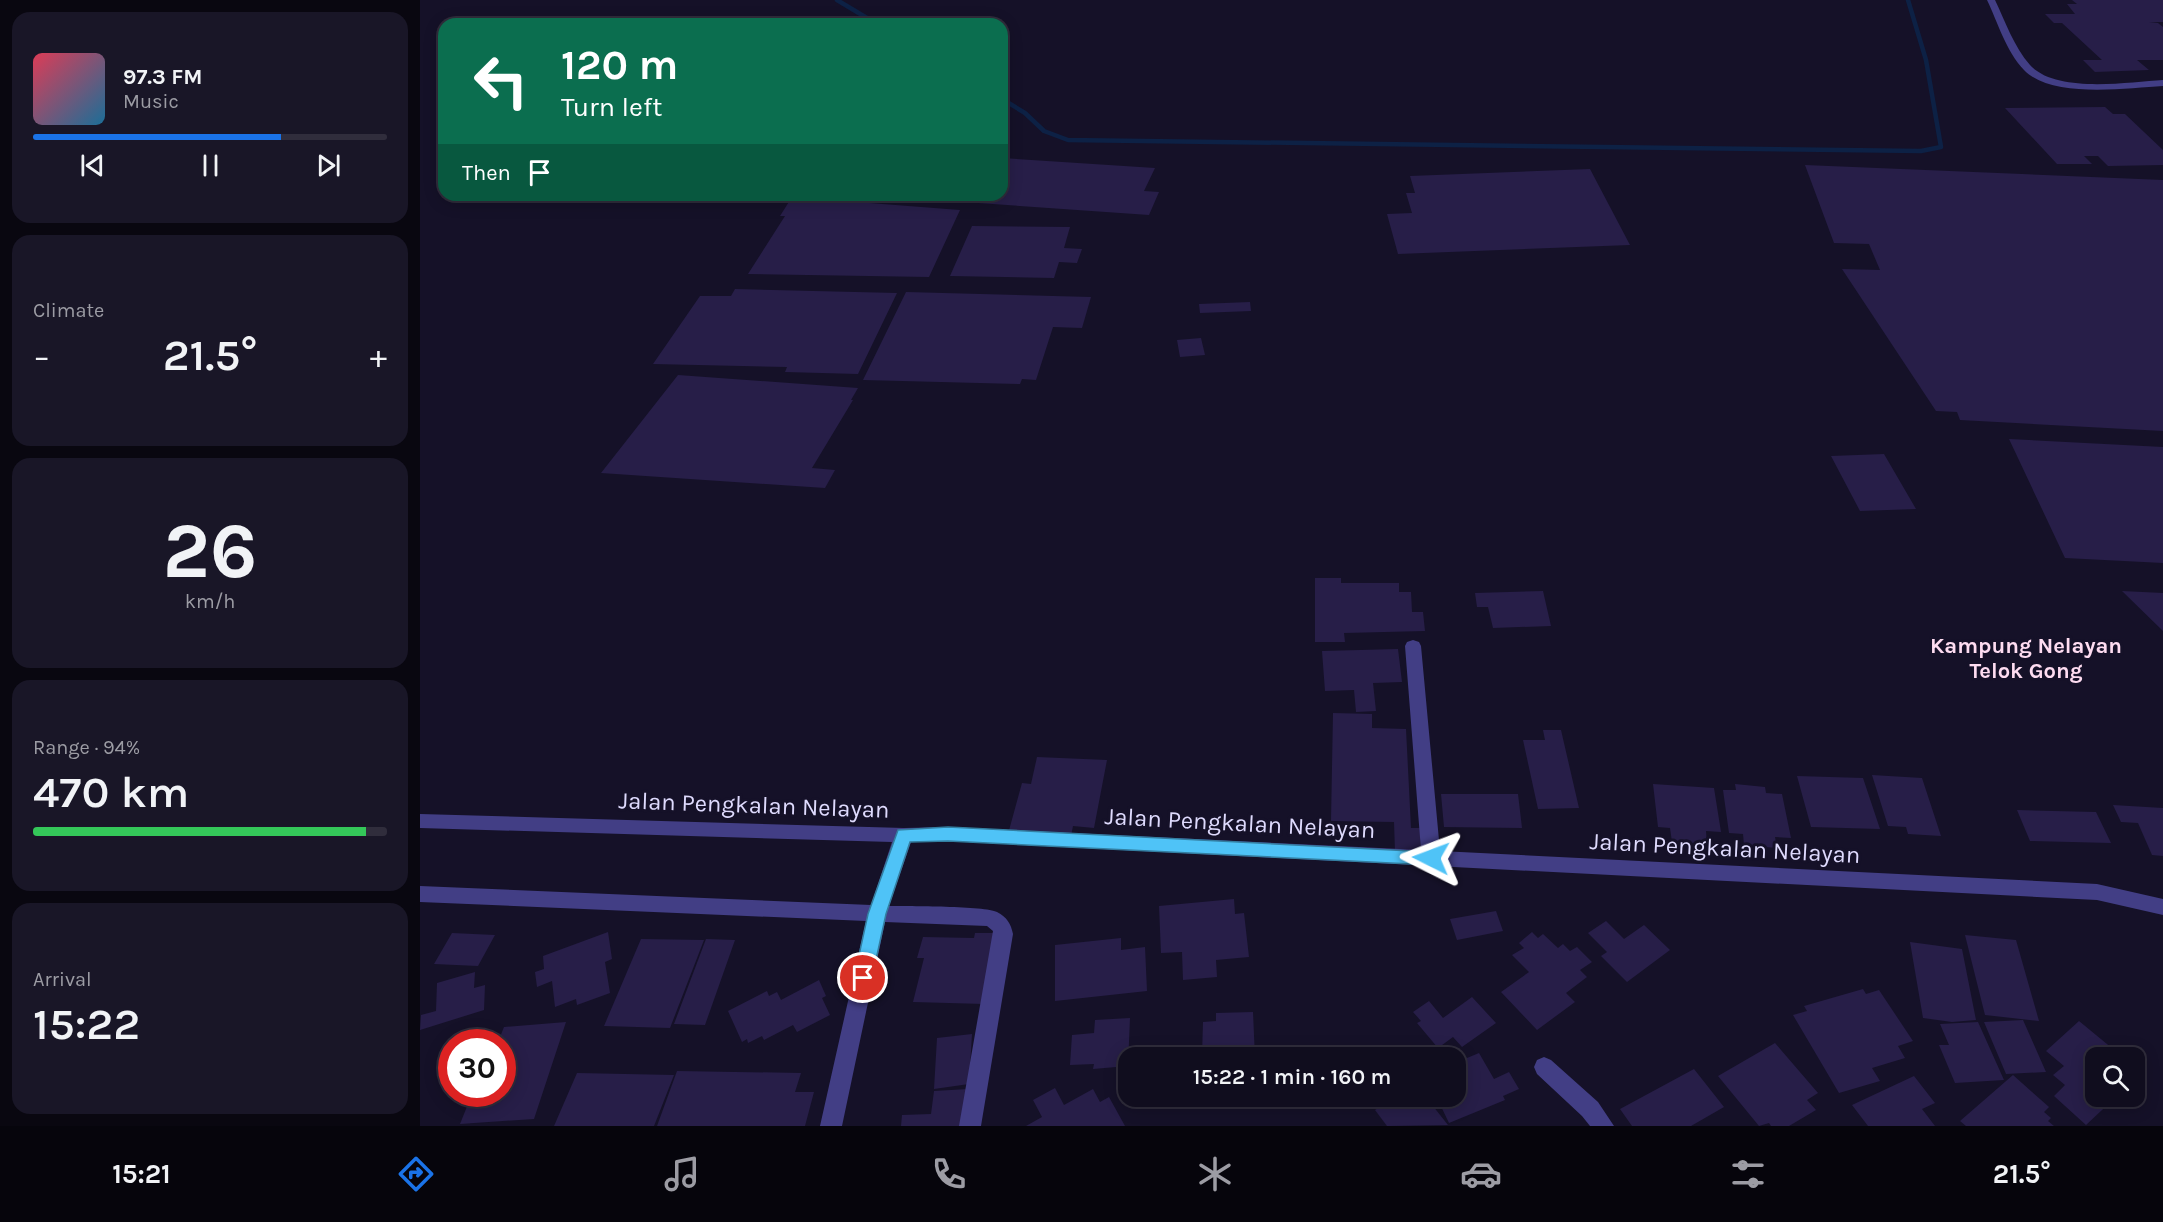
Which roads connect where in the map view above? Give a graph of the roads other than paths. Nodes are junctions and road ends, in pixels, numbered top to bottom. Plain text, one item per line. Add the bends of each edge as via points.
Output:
1 (1991, 0) edge
2 (2163, 83) edge
3 (1413, 646) dead end
4 (420, 821) edge
5 (904, 835) junction
6 (1431, 858) junction
7 (420, 894) edge
8 (2163, 907) edge
9 (877, 914) junction
10 (1544, 1067) dead end
11 (831, 1126) edge
12 (970, 1126) edge
13 (1603, 1126) edge

1 - 2 street via 2028,70 2044,79 2088,86
3 - 6 street
4 - 5 street, Jalan Pengkalan Nelayan
5 - 6 street, Jalan Pengkalan Nelayan
5 - 9 street
6 - 8 street, Jalan Pengkalan Nelayan via 2097,892
7 - 9 street
9 - 11 street
9 - 12 street via 986,917 1002,927
10 - 13 street

